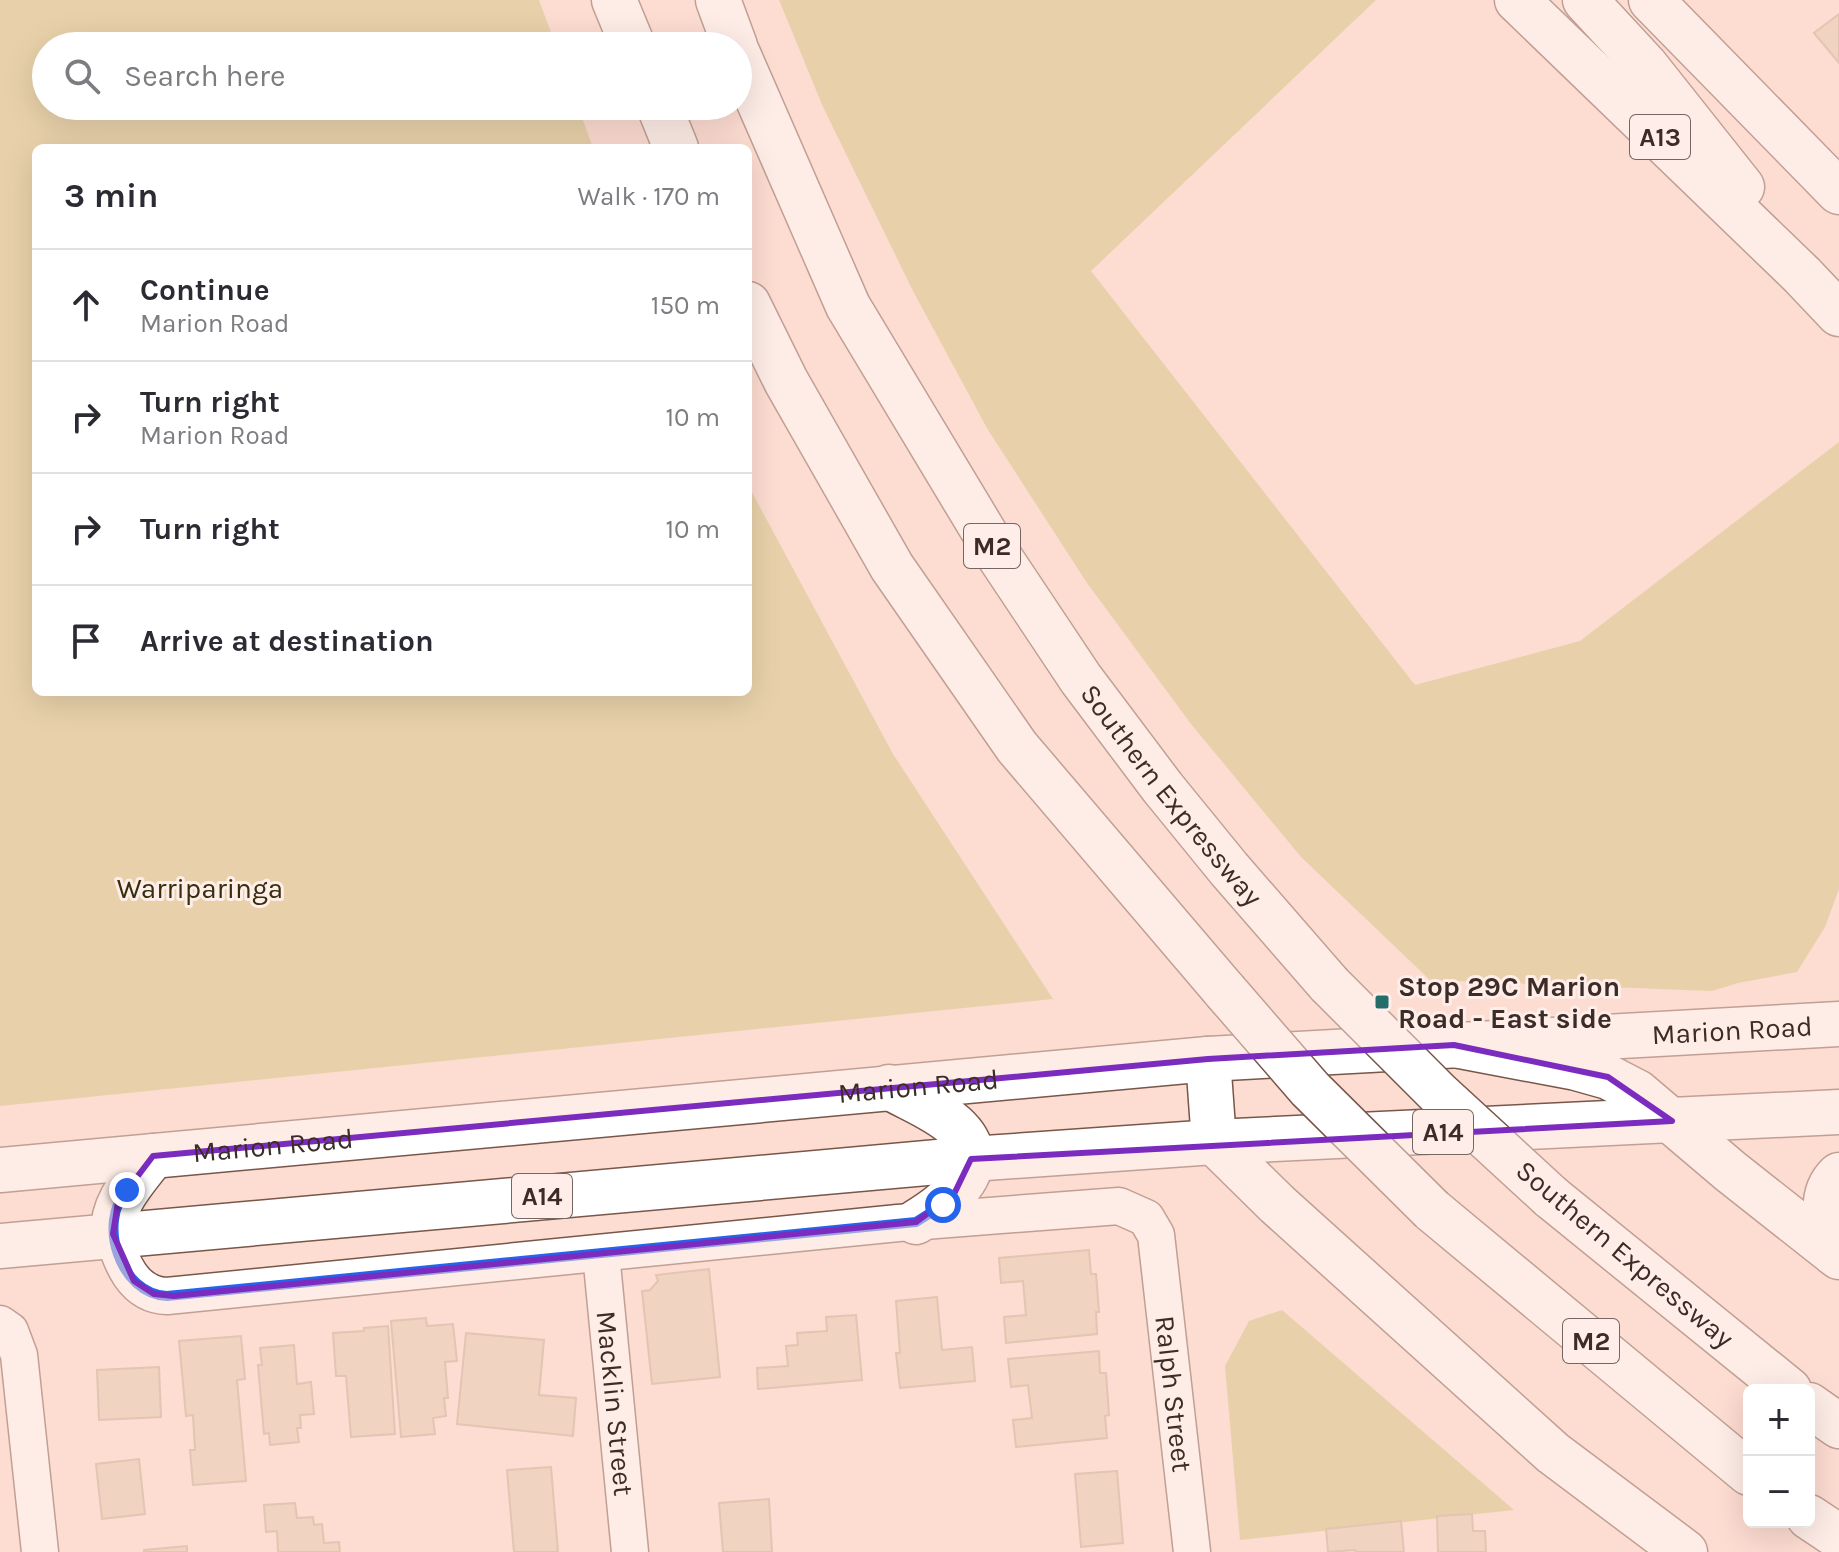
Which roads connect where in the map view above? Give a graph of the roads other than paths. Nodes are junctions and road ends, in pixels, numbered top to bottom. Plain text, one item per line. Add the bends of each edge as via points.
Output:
1 (614, 0) edge
2 (718, 0) edge
3 (1517, 0) edge
4 (1585, 0) edge
5 (1651, 0) edge
6 (627, 32) edge
7 (730, 32) edge
8 (752, 86) edge
9 (665, 120) edge
10 (674, 144) edge
11 (1839, 192) edge
12 (1802, 275) junction
13 (752, 312) edge
14 (1839, 314) edge
15 (1839, 1024) edge
16 (1454, 1045) junction
17 (1208, 1059) junction
18 (889, 1087) junction
19 (1839, 1112) edge
20 (1672, 1121) junction
21 (1214, 1142) junction
22 (153, 1156) junction
23 (971, 1159) junction
24 (0, 1170) edge
25 (1839, 1175) edge
26 (916, 1222) junction
27 (113, 1234) junction
28 (0, 1246) edge
29 (601, 1254) junction
30 (1836, 1255) edge
31 (0, 1324) edge
32 (1782, 1384) edge
33 (1815, 1409) edge
34 (1839, 1426) edge
35 (1743, 1468) edge
36 (1815, 1521) edge
37 (1839, 1537) edge
38 (40, 1552) edge
39 (630, 1552) edge
40 (1192, 1552) edge
41 (1685, 1552) edge

1 - 6 main road
2 - 7 main road
3 - 12 main road, A13
4 - 12 main road via 1729,167
5 - 11 main road
8 - 32 main road, Southern Expressway / M2, bridge via 848,306 993,547 1081,679 1163,788 1329,984 1439,1094 1551,1197
9 - 10 main road
12 - 14 main road, A13
13 - 35 main road, M2, bridge via 892,567 1017,747 1225,991 1310,1089 1432,1210
15 - 16 main road, Marion Road
16 - 17 main road, Marion Road
16 - 20 main road via 1608,1077 1637,1092
17 - 18 main road, Marion Road
17 - 21 main road
18 - 22 main road, Marion Road
18 - 23 main road via 956,1126
19 - 20 main road, A14
20 - 21 main road, A14
20 - 30 main road
21 - 23 main road, A14
21 - 41 main road via 1553,1453
22 - 24 main road, Marion Road
22 - 27 main road via 118,1202
23 - 26 main road via 954,1194
23 - 27 main road, A14
25 - 30 main road via 1828,1192 1825,1220
26 - 29 street
26 - 40 street, Ralph Street via 1119,1206 1146,1218 1156,1235
27 - 28 main road, A14
27 - 29 street via 134,1281 160,1296
29 - 39 street, Macklin Street
31 - 38 street via 10,1331 19,1355
33 - 34 main road
36 - 37 main road

